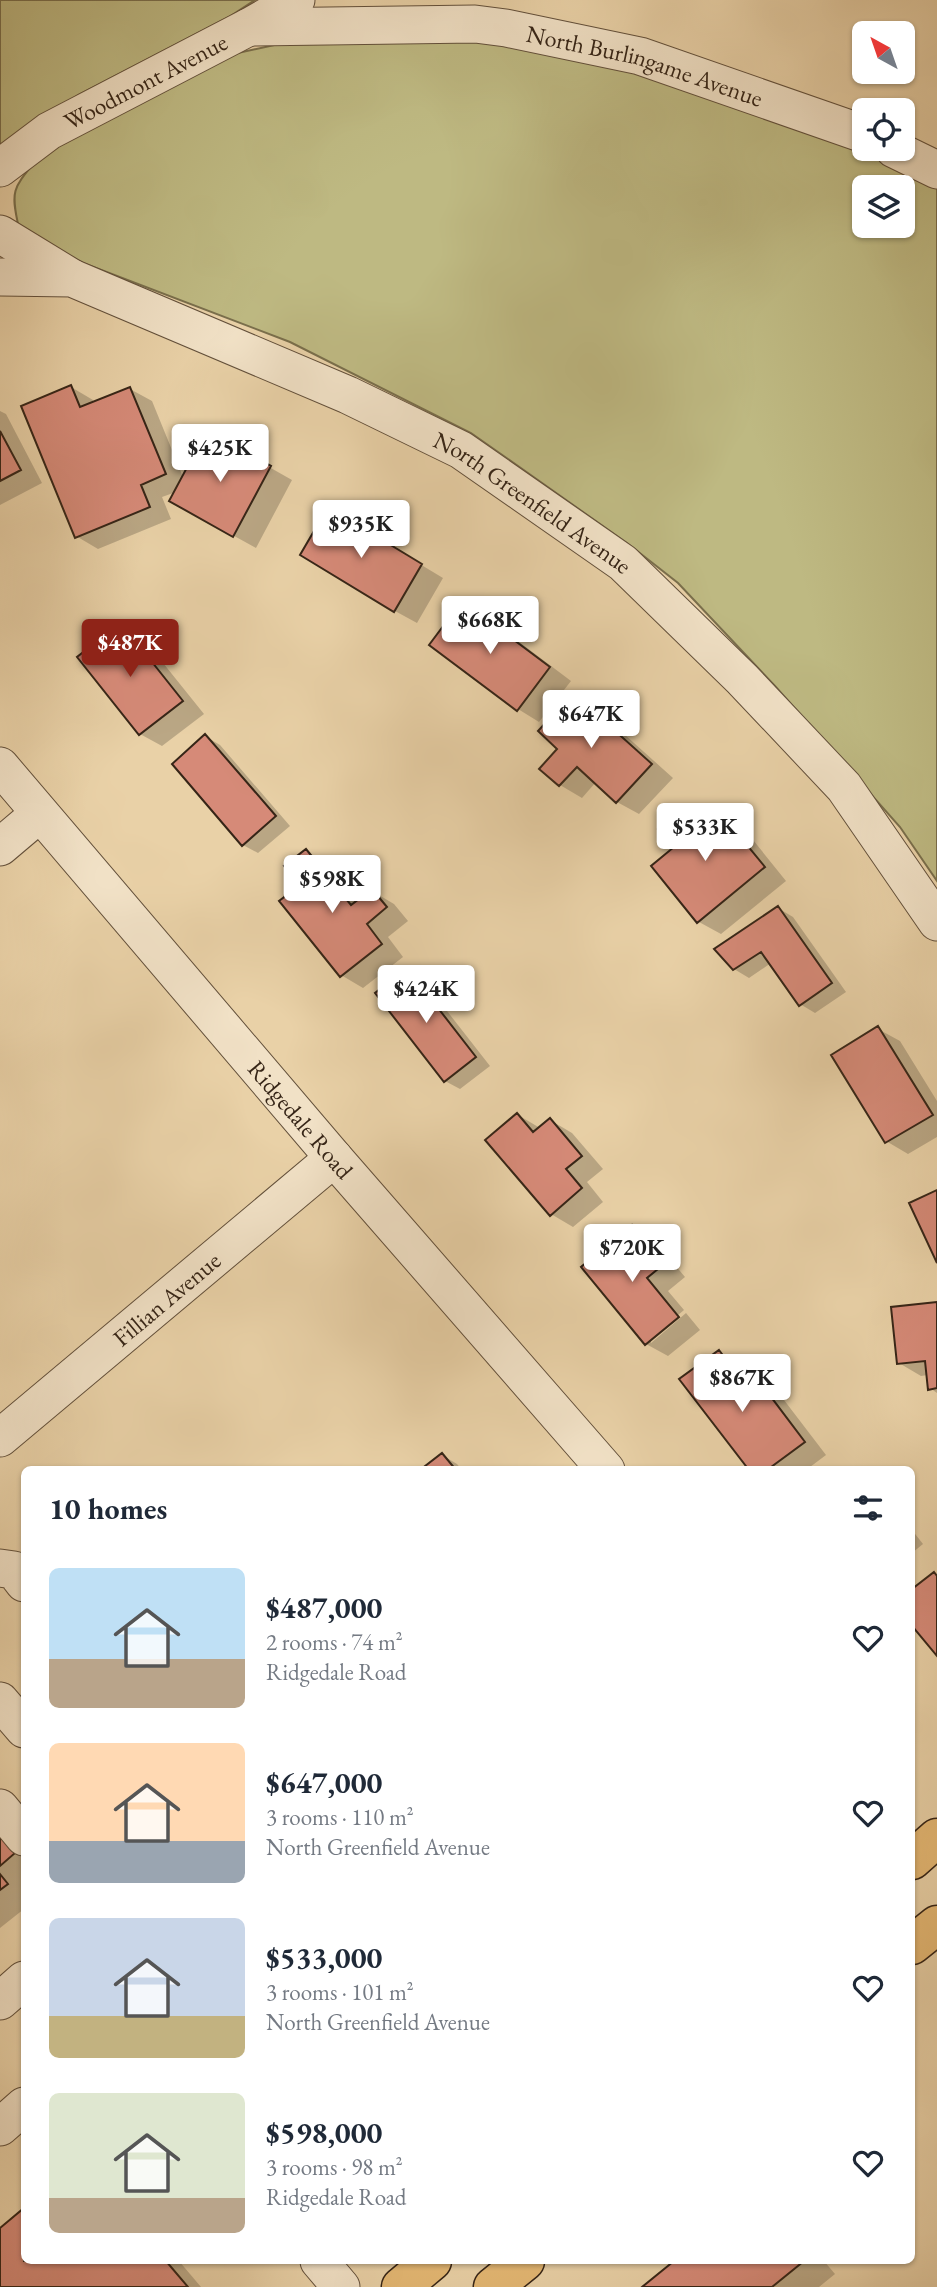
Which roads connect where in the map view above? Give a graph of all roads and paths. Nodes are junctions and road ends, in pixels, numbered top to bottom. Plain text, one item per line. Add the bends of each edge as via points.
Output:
1 (296, 0) edge
2 (466, 12) edge
3 (249, 27) junction
4 (852, 130) edge
5 (915, 159) edge
6 (0, 168) edge
7 (937, 170) edge
8 (0, 234) edge
9 (0, 277) edge
10 (72, 278) junction
11 (0, 766) edge
12 (39, 814) junction
13 (0, 847) edge
14 (937, 922) edge
15 (334, 1158) junction
16 (0, 1438) edge
17 (603, 1466) edge
18 (0, 1568) edge
19 (21, 1579) edge
20 (0, 1701) edge
21 (21, 1726) edge
22 (0, 1808) edge
23 (21, 1833) edge
24 (937, 1925) edge
25 (915, 1943) edge
26 (21, 1983) edge
27 (0, 2001) edge
28 (21, 2109) edge
29 (0, 2127) edge
30 (322, 2264) edge
31 (428, 2264) edge
32 (521, 2264) edge
33 (341, 2287) edge
34 (401, 2287) edge
35 (493, 2287) edge

1 - 3 street, Woodmont Avenue
2 - 3 street, North Burlingame Avenue
2 - 4 street, North Burlingame Avenue via 506,28 640,56
3 - 6 street, Woodmont Avenue via 49,131
5 - 7 street
8 - 10 street
9 - 10 street, North Greenfield Avenue
10 - 14 street, North Greenfield Avenue via 348,395 461,450 623,563 844,787
11 - 12 street, Ridgedale Road
12 - 13 street
12 - 15 street, Ridgedale Road
15 - 16 street, Fillian Avenue
15 - 17 street, Ridgedale Road
18 - 19 street via 15,1570
20 - 21 street
22 - 23 street
24 - 25 main road
26 - 27 street
28 - 29 street
30 - 33 street
31 - 34 main road
32 - 35 main road

